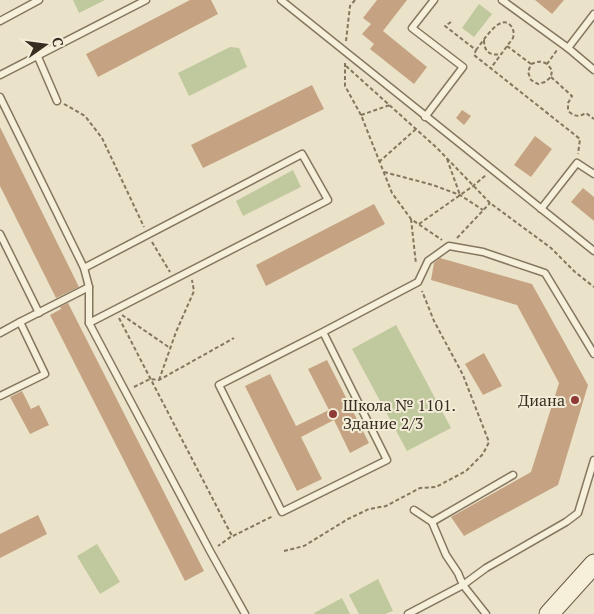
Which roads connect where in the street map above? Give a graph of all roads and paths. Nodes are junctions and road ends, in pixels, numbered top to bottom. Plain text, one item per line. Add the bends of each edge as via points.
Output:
1 (39, 0) edge
2 (146, 0) edge
3 (281, 0) edge
4 (355, 0) edge
5 (434, 0) edge
6 (502, 0) edge
7 (594, 14) edge
8 (0, 20) edge
9 (451, 22) dead end
10 (484, 40) junction
11 (507, 46) junction
12 (565, 46) junction
13 (476, 50) junction
14 (345, 53) junction
15 (501, 54) junction
16 (38, 57) junction
17 (531, 64) junction
18 (547, 64) junction
19 (345, 66) junction
20 (491, 68) junction
21 (594, 70) edge
22 (0, 75) edge
23 (551, 77) junction
24 (0, 97) edge
25 (57, 101) joint
26 (390, 105) junction
27 (361, 115) junction
28 (425, 117) junction
29 (594, 119) edge
30 (416, 129) junction
31 (446, 158) junction
32 (379, 162) junction
33 (577, 162) junction
34 (491, 170) junction
35 (382, 171) junction
36 (594, 174) edge
37 (473, 186) junction
38 (460, 195) junction
39 (490, 203) junction
40 (483, 210) junction
41 (541, 210) junction
42 (411, 219) junction
43 (418, 224) junction
44 (0, 234) edge
45 (148, 234) junction
46 (449, 246) junction
47 (594, 252) edge
48 (84, 268) junction
49 (190, 270) junction
50 (174, 279) junction
51 (418, 282) junction
52 (89, 287) junction
53 (594, 287) edge
54 (114, 310) junction
55 (39, 313) junction
56 (20, 322) junction
57 (89, 323) junction
58 (324, 332) junction
59 (0, 333) edge
60 (234, 338) dead end
61 (170, 348) junction
62 (594, 354) edge
63 (150, 379) junction
64 (159, 380) junction
65 (126, 392) junction
66 (0, 396) edge
67 (594, 460) edge
68 (513, 475) dead end
69 (414, 510) dead end
70 (282, 512) junction
71 (432, 522) junction
72 (232, 536) junction
73 (210, 551) junction
74 (284, 551) dead end
75 (594, 564) edge
76 (463, 585) junction
77 (246, 614) edge
78 (408, 614) edge
79 (486, 614) edge
80 (549, 614) edge

1 - 8 lane
2 - 16 lane
3 - 14 lane
4 - 14 path via 350,6
5 - 28 lane via 412,28 463,68
6 - 12 lane
7 - 12 lane
9 - 13 path via 445,26
10 - 11 path via 497,24 503,22 514,33
10 - 13 path
10 - 15 path via 487,52
11 - 15 path
11 - 17 path
12 - 18 path
12 - 21 lane
13 - 20 path via 474,55
14 - 19 path
14 - 28 lane
15 - 20 path
16 - 22 lane
16 - 25 lane
17 - 18 path via 537,61
17 - 23 path via 528,72 538,84
18 - 23 path via 552,70
19 - 26 path
19 - 27 path via 345,86
20 - 33 path via 580,139
23 - 29 path via 572,96 568,111 574,116 586,113
24 - 48 lane
25 - 45 path via 85,116 102,138
26 - 27 path
26 - 30 path
27 - 32 path
28 - 34 lane
30 - 31 path
30 - 32 path
31 - 37 path
31 - 38 path
32 - 35 path
33 - 36 lane
33 - 41 lane
34 - 37 path
34 - 41 lane
35 - 38 path
35 - 42 path via 392,193
37 - 38 path
37 - 39 path
38 - 40 path
38 - 43 path
39 - 40 path
39 - 53 path via 551,248
40 - 46 path
41 - 47 lane
42 - 43 path
42 - 51 path
43 - 46 path
44 - 55 lane
45 - 48 lane
45 - 49 lane via 302,154 328,200
45 - 50 path
46 - 51 lane via 428,261
46 - 62 lane via 483,252 545,273
48 - 52 lane
49 - 50 lane
49 - 61 path via 194,290
50 - 54 lane
51 - 58 lane
51 - 74 path via 434,321 463,375 489,442 483,454 466,471 436,487 420,488 386,506 348,519 304,546
52 - 55 lane
52 - 57 lane
54 - 57 lane
54 - 61 path
54 - 63 path
55 - 56 lane
56 - 59 lane
56 - 66 lane via 45,374
57 - 65 lane
58 - 70 lane via 219,384
58 - 70 lane via 387,460
60 - 64 path
61 - 64 path
63 - 64 path
63 - 65 path
63 - 72 path
65 - 73 lane
67 - 76 lane via 578,513
68 - 71 lane
69 - 71 lane
70 - 72 path
71 - 76 lane
72 - 73 path
73 - 77 lane
75 - 80 street
76 - 78 lane
76 - 79 lane

